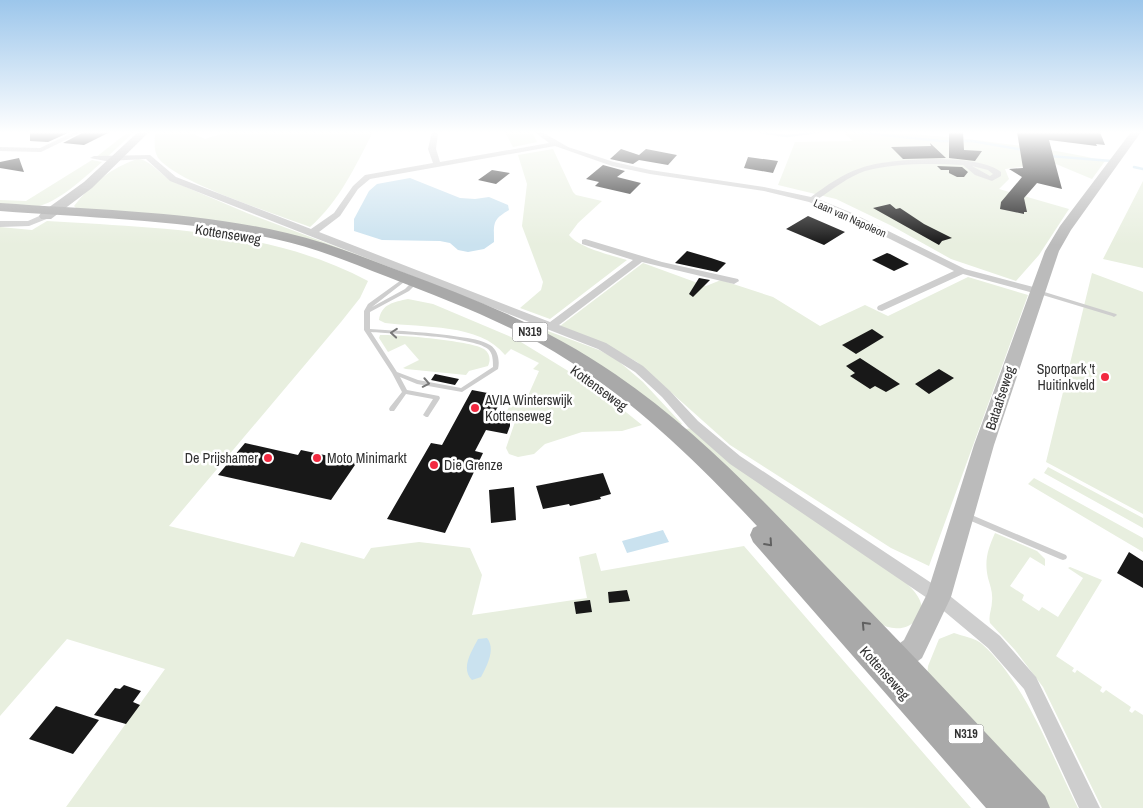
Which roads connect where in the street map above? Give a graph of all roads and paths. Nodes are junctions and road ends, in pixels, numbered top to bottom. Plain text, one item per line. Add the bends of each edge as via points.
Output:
1 (104, 170) edge
2 (161, 170) edge
3 (414, 170) edge
4 (641, 170) edge
5 (862, 170) edge
6 (1108, 170) edge
7 (812, 200) junction
8 (0, 207) edge
9 (0, 212) edge
10 (50, 213) junction
11 (0, 224) edge
12 (311, 233) junction
13 (585, 242) dead end
14 (639, 260) junction
15 (962, 271) junction
16 (734, 281) dead end
17 (409, 282) junction
18 (1037, 291) junction
19 (882, 308) dead end
20 (366, 311) junction
21 (1114, 314) dead end
22 (551, 326) junction
23 (367, 330) junction
24 (395, 373) junction
25 (405, 392) junction
26 (392, 409) dead end
27 (426, 415) dead end
28 (693, 424) junction
29 (668, 433) junction
30 (964, 514) junction
31 (1063, 557) dead end
32 (940, 597) junction
33 (891, 666) junction
34 (1008, 808) edge
35 (1033, 808) edge
36 (1090, 808) edge

1 - 10 street, Kottenseweg
2 - 12 street, Kottenseweg via 173,179
3 - 12 street via 362,180 339,212 326,225
4 - 7 street, Laan van Napoleon
5 - 7 street via 838,180
6 - 18 main road, Bataafseweg via 1064,229
7 - 15 street, Laan van Napoleon
8 - 10 main road, N319
9 - 10 main road, N319
10 - 11 street, Kottenseweg via 34,224
10 - 17 main road, Kottenseweg / N319 via 242,235 287,245
12 - 17 street, Kottenseweg
13 - 14 street
14 - 16 street
14 - 22 street
15 - 18 street, Laan van Napoleon
15 - 19 street
17 - 20 lane
17 - 20 lane
17 - 22 street, Kottenseweg
17 - 29 main road, Kottenseweg / N319 via 563,362
18 - 21 lane
18 - 30 main road, Bataafseweg
20 - 23 lane
22 - 28 street, Kottenseweg via 602,346 639,369
23 - 24 lane
24 -> 23 lane via 418,382 462,390 496,368 497,360 489,347 466,339
24 - 25 lane
25 - 26 lane
25 - 27 lane via 437,398
28 - 29 street
28 - 32 street, Kottenseweg via 735,460
29 - 33 main road, Kottenseweg / N319
30 - 31 lane
30 - 32 main road, Bataafseweg
32 - 33 street, Bataafseweg via 913,649
32 - 36 street, Kottenseweg via 994,642 1030,683
33 - 34 main road, Kottenseweg / N319
33 - 35 main road, Kottenseweg / N319

